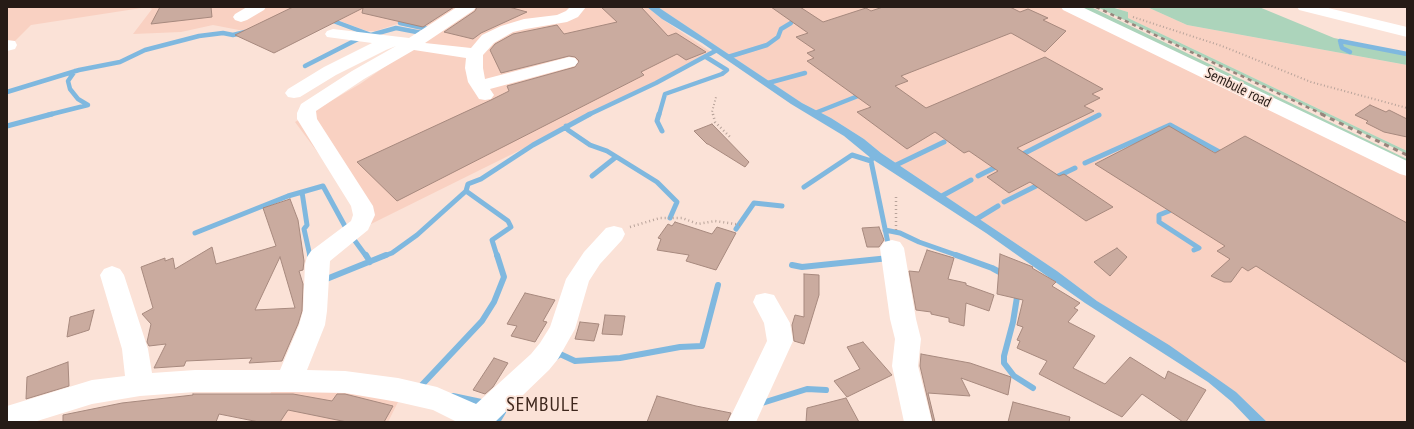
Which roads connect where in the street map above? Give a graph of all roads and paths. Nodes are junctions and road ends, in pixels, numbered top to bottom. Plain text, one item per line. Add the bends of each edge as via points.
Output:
1 (258, 7) edge
2 (468, 7) edge
3 (578, 7) edge
4 (1069, 7) edge
5 (1305, 7) edge
6 (240, 17) dead end
7 (1407, 17) edge
8 (1133, 18) dead end
9 (1384, 26) junction
10 (1407, 32) edge
11 (333, 34) dead end
12 (395, 41) junction
13 (417, 46) junction
14 (475, 54) junction
15 (569, 62) dead end
16 (294, 93) dead end
17 (716, 97) dead end
18 (1407, 108) edge
19 (731, 138) dead end
20 (1407, 169) edge
21 (896, 197) dead end
22 (742, 225) dead end
23 (614, 234) joint
24 (894, 238) joint
25 (112, 275) dead end
26 (765, 302) dead end
27 (289, 381) junction
28 (140, 385) junction
29 (7, 418) edge
30 (478, 421) edge
31 (742, 422) edge
32 (918, 422) edge

1 - 6 street
2 - 13 street
3 - 14 street via 572,14 561,19 507,29 488,39
4 - 20 street, Sembule road
5 - 9 street
7 - 9 street
8 - 18 path via 1222,46 1311,82
9 - 10 street
11 - 12 street
12 - 13 street
12 - 16 street via 330,71
13 - 14 street
13 - 27 street via 358,75 308,108 306,113 307,119 362,206 364,215 360,225 319,257 313,318
14 - 15 street via 474,68 482,90
17 - 19 path via 712,112 715,122
21 - 24 path
22 - 23 path via 715,221 698,224 682,218 660,218
23 - 30 street via 578,278 562,329 549,351
24 - 32 street via 903,319 908,339 906,366
25 - 28 street via 135,349
26 - 31 street via 777,323 780,341
27 - 28 street via 195,381
27 - 30 street via 345,382 398,390 437,400 462,410
28 - 29 street via 92,392

